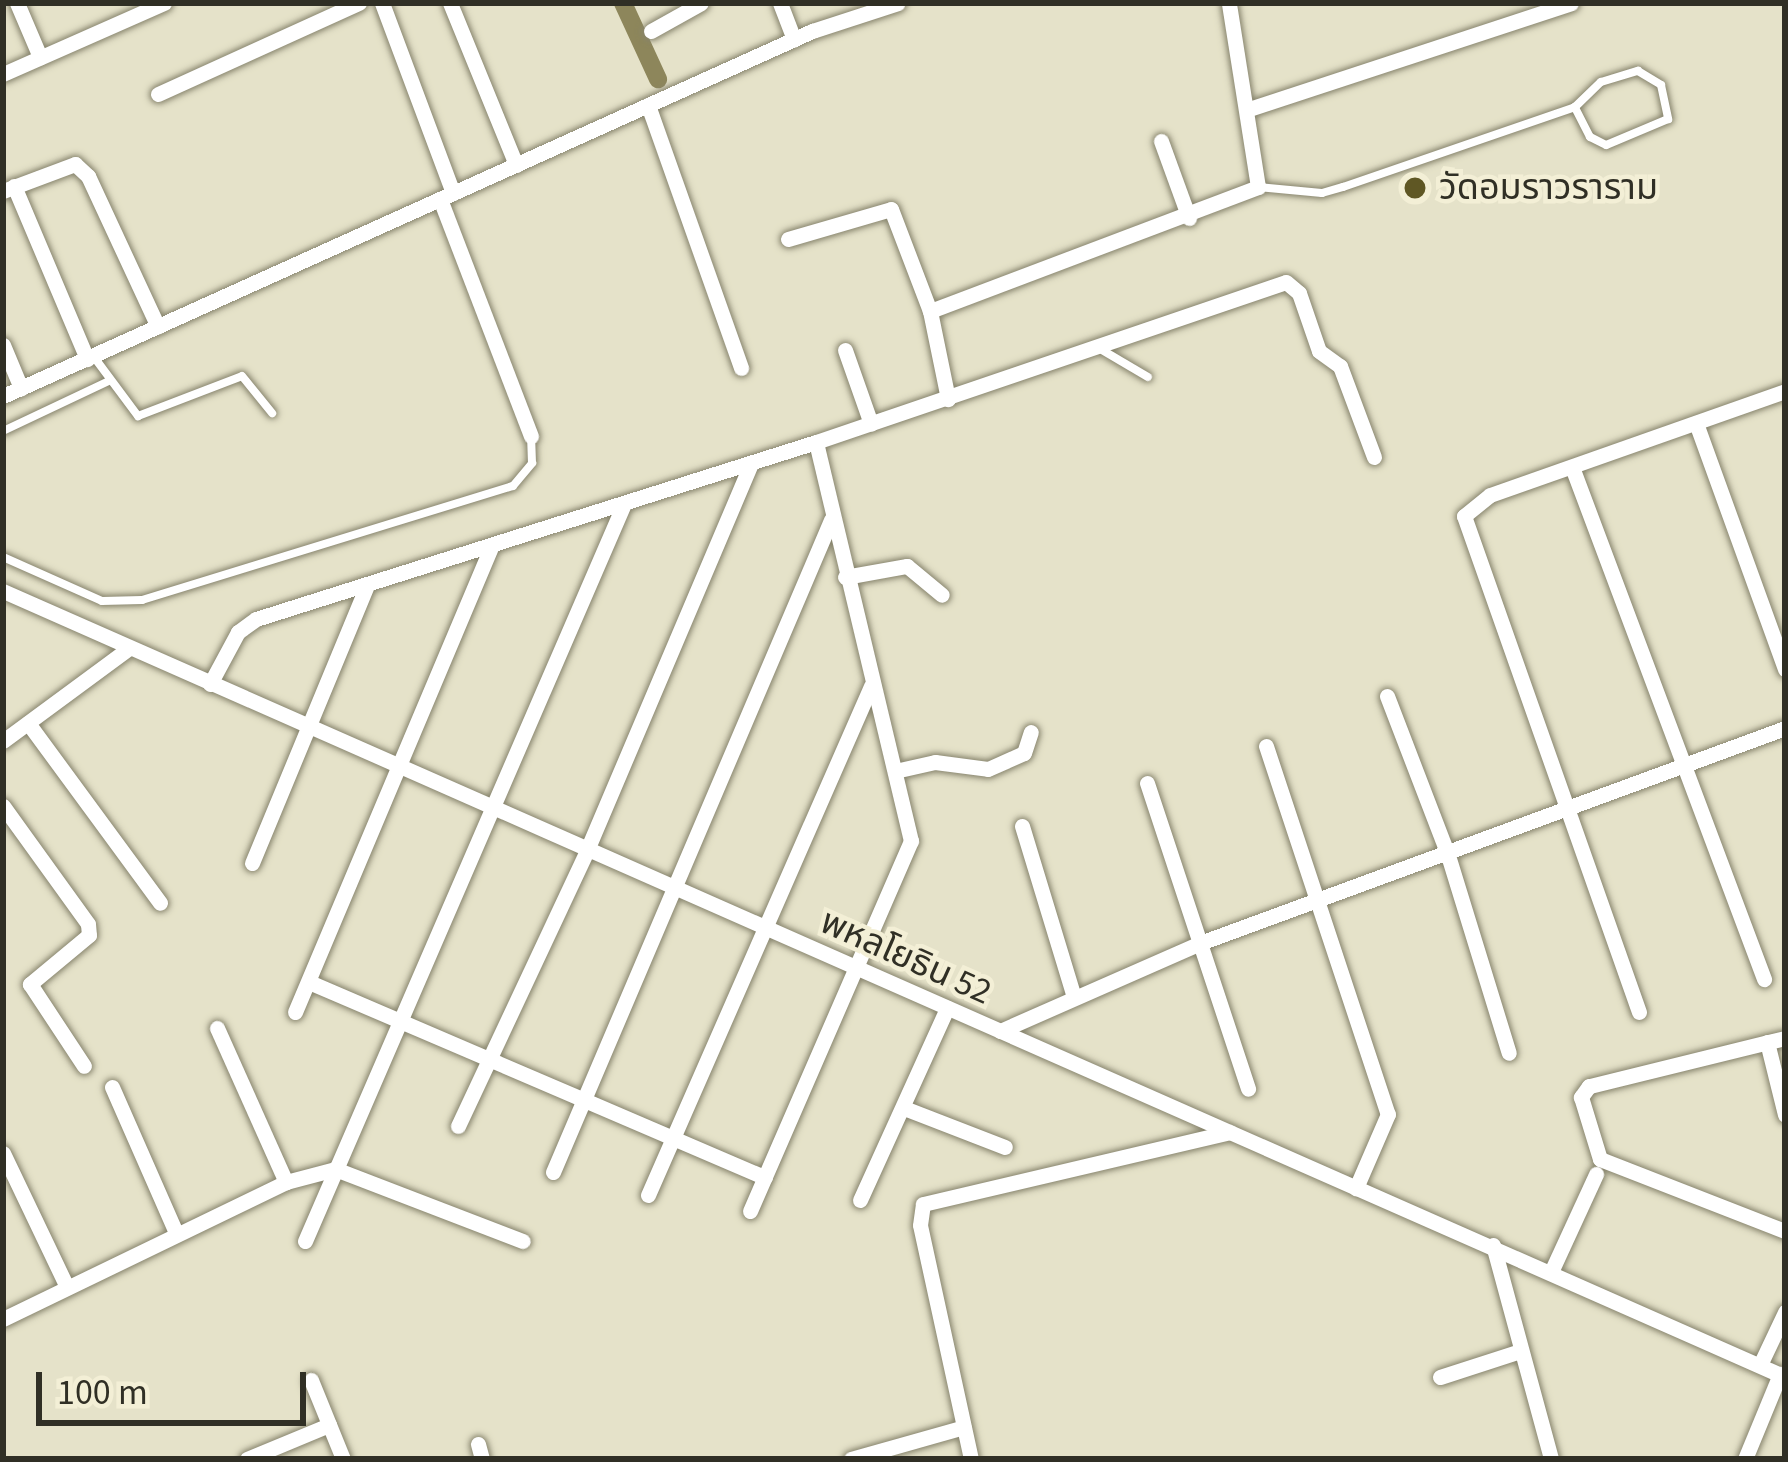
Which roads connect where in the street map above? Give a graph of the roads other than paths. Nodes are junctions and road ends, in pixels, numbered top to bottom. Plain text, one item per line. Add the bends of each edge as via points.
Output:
1 (17, 3) edge
2 (164, 3) edge
3 (359, 3) edge
4 (382, 3) edge
5 (450, 3) edge
6 (701, 3) edge
7 (780, 3) edge
8 (898, 3) edge
9 (1229, 3) edge
10 (1570, 3) edge
11 (651, 31) dead end
12 (794, 39) junction
13 (40, 57) junction
14 (3, 74) edge
15 (158, 94) dead end
16 (648, 105) junction
17 (1575, 106) junction
18 (1250, 109) junction
19 (1161, 141) dead end
20 (516, 165) junction
21 (1258, 187) junction
22 (9, 188) edge
23 (447, 196) junction
24 (1189, 218) junction
25 (788, 239) dead end
26 (930, 311) junction
27 (158, 327) junction
28 (3, 346) edge
29 (1097, 347) junction
30 (845, 350) dead end
31 (90, 357) junction
32 (741, 368) dead end
33 (1148, 377) dead end
34 (110, 381) junction
35 (21, 388) junction
36 (1785, 391) edge
37 (3, 396) edge
38 (948, 399) junction
39 (272, 413) dead end
40 (1696, 423) junction
41 (872, 424) junction
42 (3, 431) edge
43 (531, 436) joint
44 (816, 442) junction
45 (1374, 457) dead end
46 (751, 463) junction
47 (1572, 467) junction
48 (624, 503) junction
49 (831, 520) junction
50 (492, 545) junction
51 (3, 557) edge
52 (845, 577) junction
53 (367, 585) junction
54 (3, 591) edge
55 (942, 595) dead end
56 (128, 649) junction
57 (1785, 669) edge
58 (210, 684) junction
59 (871, 686) junction
60 (1387, 696) dead end
61 (28, 723) junction
62 (309, 728) junction
63 (1785, 728) edge
64 (1031, 732) dead end
65 (3, 741) edge
66 (1266, 746) dead end
67 (1684, 765) junction
68 (402, 769) junction
69 (895, 771) junction
70 (1147, 783) dead end
71 (3, 806) edge
72 (1568, 808) junction
73 (494, 809) junction
74 (1022, 826) dead end
75 (587, 850) junction
76 (1447, 852) junction
77 (252, 863) dead end
78 (670, 887) junction
79 (1317, 899) junction
80 (160, 903) dead end
81 (763, 927) junction
82 (1200, 944) junction
83 (854, 966) junction
84 (1764, 979) dead end
85 (309, 982) junction
86 (1073, 994) junction
87 (947, 1008) junction
88 (295, 1012) dead end
89 (1639, 1012) dead end
90 (404, 1021) junction
91 (217, 1028) dead end
92 (1000, 1031) junction
93 (1785, 1038) edge
94 (1767, 1042) junction
95 (1508, 1053) dead end
96 (487, 1058) junction
97 (84, 1066) dead end
98 (112, 1087) dead end
99 (1248, 1089) dead end
100 (582, 1099) junction
101 (904, 1108) junction
102 (1785, 1114) edge
103 (458, 1126) dead end
104 (1230, 1132) junction
105 (675, 1136) junction
106 (1005, 1148) dead end
107 (3, 1153) edge
108 (335, 1169) junction
109 (553, 1172) dead end
110 (1596, 1174) dead end
111 (766, 1178) junction
112 (286, 1182) junction
113 (1356, 1188) junction
114 (649, 1195) dead end
115 (860, 1200) dead end
116 (750, 1211) dead end
117 (1785, 1232) edge
118 (176, 1233) junction
119 (305, 1240) dead end
120 (523, 1241) dead end
121 (1493, 1246) junction
122 (1551, 1272) junction
123 (67, 1287) junction
124 (1785, 1312) edge
125 (3, 1318) edge
126 (1520, 1351) junction
127 (1760, 1366) junction
128 (1782, 1376) edge
129 (1440, 1377) dead end
130 (311, 1380) dead end
131 (329, 1425) junction
132 (964, 1427) junction
133 (247, 1459) edge
134 (343, 1459) edge
135 (850, 1459) edge
136 (971, 1459) edge
137 (1550, 1459) edge
138 (1745, 1459) edge

1 - 13 street
2 - 13 street
3 - 15 street
4 - 23 street
5 - 20 street
6 - 11 street via 698,12
7 - 12 street
8 - 12 street
9 - 18 street
10 - 18 street
12 - 16 street
13 - 14 street
16 - 20 street
16 - 32 street
17 - 17 lane via 1601,82 1639,71 1661,85 1667,119 1606,145 1589,137
17 - 21 lane via 1322,193
18 - 21 street
19 - 24 street
20 - 23 street
21 - 24 street
22 - 27 street via 64,164 88,176
22 - 31 street
23 - 27 street
23 - 43 street
24 - 26 street
25 - 26 street via 891,208
26 - 38 street
27 - 31 street
28 - 35 street
29 - 33 lane
29 - 38 street
29 - 45 street via 1293,284 1319,351 1340,366
30 - 41 street
31 - 34 lane
31 - 35 street
34 - 39 lane via 128,411 149,416 242,376
34 - 42 lane
35 - 37 street
36 - 40 street
38 - 41 street
40 - 47 street
40 - 57 street
41 - 44 street
43 - 51 lane via 532,463 513,486 142,600 102,601
44 - 46 street
44 - 49 street
46 - 48 street
46 - 75 street
47 - 67 street
47 - 72 street via 1490,495 1464,516
48 - 50 street
48 - 73 street
49 - 52 street
49 - 78 street
50 - 53 street
50 - 68 street
52 - 55 street via 907,566
52 - 59 street
53 - 58 street via 246,624
53 - 62 street
54 - 56 street, พหลโยธิน 52
56 - 58 street, พหลโยธิน 52
56 - 61 street
58 - 62 street, พหลโยธิน 52
59 - 69 street
59 - 81 street
60 - 76 street
61 - 65 street
61 - 80 street
62 - 68 street, พหลโยธิน 52
62 - 77 street
63 - 67 street
64 - 69 street via 1024,753 988,769 935,762
66 - 79 street
67 - 72 street
67 - 84 street
68 - 73 street, พหลโยธิน 52
68 - 85 street
69 - 83 street via 911,842
70 - 82 street
71 - 97 street via 90,930 30,985
72 - 76 street
72 - 89 street
73 - 75 street, พหลโยธิน 52
73 - 90 street
74 - 86 street
75 - 78 street, พหลโยธิน 52
75 - 96 street
76 - 79 street
76 - 95 street
78 - 81 street, พหลโยธิน 52
78 - 100 street
79 - 82 street
79 - 113 street via 1388,1114
81 - 83 street, พหลโยธิน 52
81 - 105 street
82 - 86 street
82 - 99 street
83 - 87 street, พหลโยธิน 52
83 - 111 street
85 - 88 street
85 - 90 street
86 - 92 street
87 - 92 street, พหลโยธิน 52
87 - 101 street
90 - 96 street
90 - 108 street
91 - 112 street
92 - 104 street, พหลโยธิน 52
93 - 94 street
94 - 102 street
94 - 117 street via 1589,1086 1581,1096 1600,1159
96 - 100 street
96 - 103 street
98 - 118 street
100 - 105 street
100 - 109 street
101 - 106 street
101 - 115 street
104 - 113 street, พหลโยธิน 52
104 - 132 street via 923,1204 920,1226
105 - 111 street
105 - 114 street
107 - 123 street
108 - 112 street
108 - 119 street
108 - 120 street
110 - 122 street
111 - 116 street
112 - 118 street
113 - 121 street, พหลโยธิน 52
118 - 123 street
121 - 122 street, พหลโยธิน 52
121 - 126 street
122 - 127 street, พหลโยธิน 52
123 - 125 street
124 - 127 street
126 - 129 street
126 - 137 street
127 - 128 street, พหลโยธิน 52
128 - 138 street
130 - 131 street
131 - 133 street
131 - 134 street
132 - 135 street
132 - 136 street

